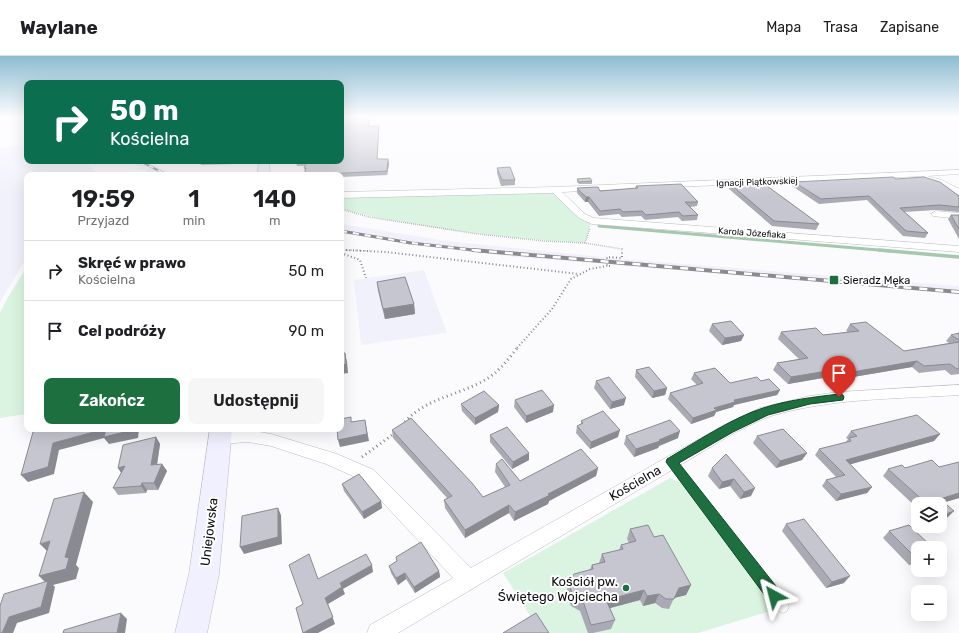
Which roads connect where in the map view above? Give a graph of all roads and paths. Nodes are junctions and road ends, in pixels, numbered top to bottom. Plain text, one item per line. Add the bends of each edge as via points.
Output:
1 (959, 172) edge
2 (938, 178) junction
3 (555, 190) junction
4 (959, 192) edge
5 (344, 195) edge
6 (344, 210) edge
7 (936, 214) dead end
8 (959, 216) edge
9 (592, 221) junction
10 (585, 243) junction
11 (959, 249) edge
12 (344, 250) edge
13 (344, 254) edge
14 (579, 274) junction
15 (366, 278) dead end
16 (959, 390) edge
17 (402, 426) edge
18 (397, 431) edge
19 (220, 433) edge
20 (671, 462) junction
21 (349, 467) junction
22 (468, 580) junction
23 (783, 607) dead end
24 (191, 633) edge
25 (378, 633) edge

1 - 2 street
2 - 3 street, Ignacji Piątkowskiej via 910,175
2 - 4 street
3 - 5 street, Ignacji Piątkowskiej
3 - 9 street, Karola Józefiaka via 582,216
6 - 10 path via 369,217 478,234
7 - 8 street
9 - 10 path
9 - 11 street, Karola Józefiaka
10 - 14 path via 622,249 622,258 607,257 609,266 597,267
12 - 14 path via 389,251 438,259
13 - 15 path via 358,258 362,262
14 - 17 path via 571,279 552,309 495,373 429,404 411,415
16 - 20 street, Kościelna via 839,397 781,407 729,429
18 - 21 path
19 - 21 street via 271,440
19 - 24 main road, Uniejowska via 204,574
20 - 22 street, Kościelna
20 - 23 lane
21 - 22 street via 368,476
22 - 25 street, Kościelna

